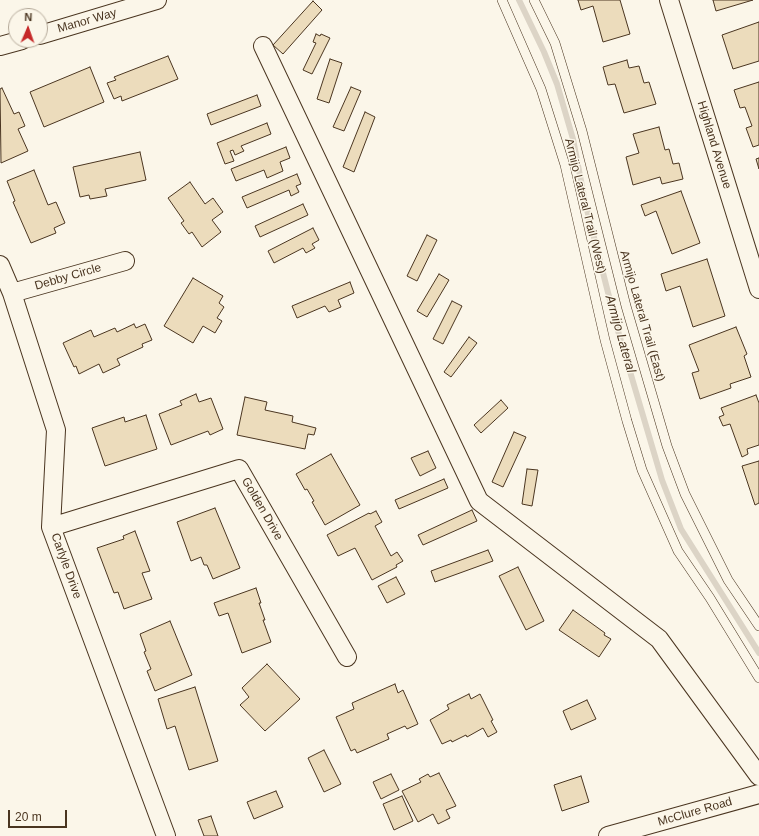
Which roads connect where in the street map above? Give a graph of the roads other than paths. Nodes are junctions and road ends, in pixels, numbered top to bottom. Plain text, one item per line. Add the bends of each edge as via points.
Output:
1 (157, 0) edge
2 (502, 0) edge
3 (534, 0) edge
4 (668, 0) edge
5 (48, 33) edge
6 (263, 46) dead end
7 (125, 261) dead end
8 (0, 265) edge
9 (759, 289) edge
10 (12, 293) junction
11 (51, 527) junction
12 (759, 626) edge
13 (346, 657) dead end
14 (759, 678) edge
15 (759, 776) edge
16 (759, 794) edge
17 (166, 836) edge
18 (608, 836) edge

1 - 5 street, Manor Way
2 - 14 lane, Armijo Lateral Trail (West) via 541,89 565,165 605,340 642,470 678,551
3 - 12 lane, Armijo Lateral Trail (East) via 555,43 582,131 619,277 667,446 685,494 728,580
4 - 9 street, Highland Avenue
6 - 15 street via 479,501 659,639
7 - 10 street, Debby Circle
8 - 10 street, Carlyle Drive
10 - 11 street, Carlyle Drive via 56,430
11 - 13 street, Golden Drive via 239,469
11 - 17 street, Carlyle Drive
16 - 18 street, McClure Road

